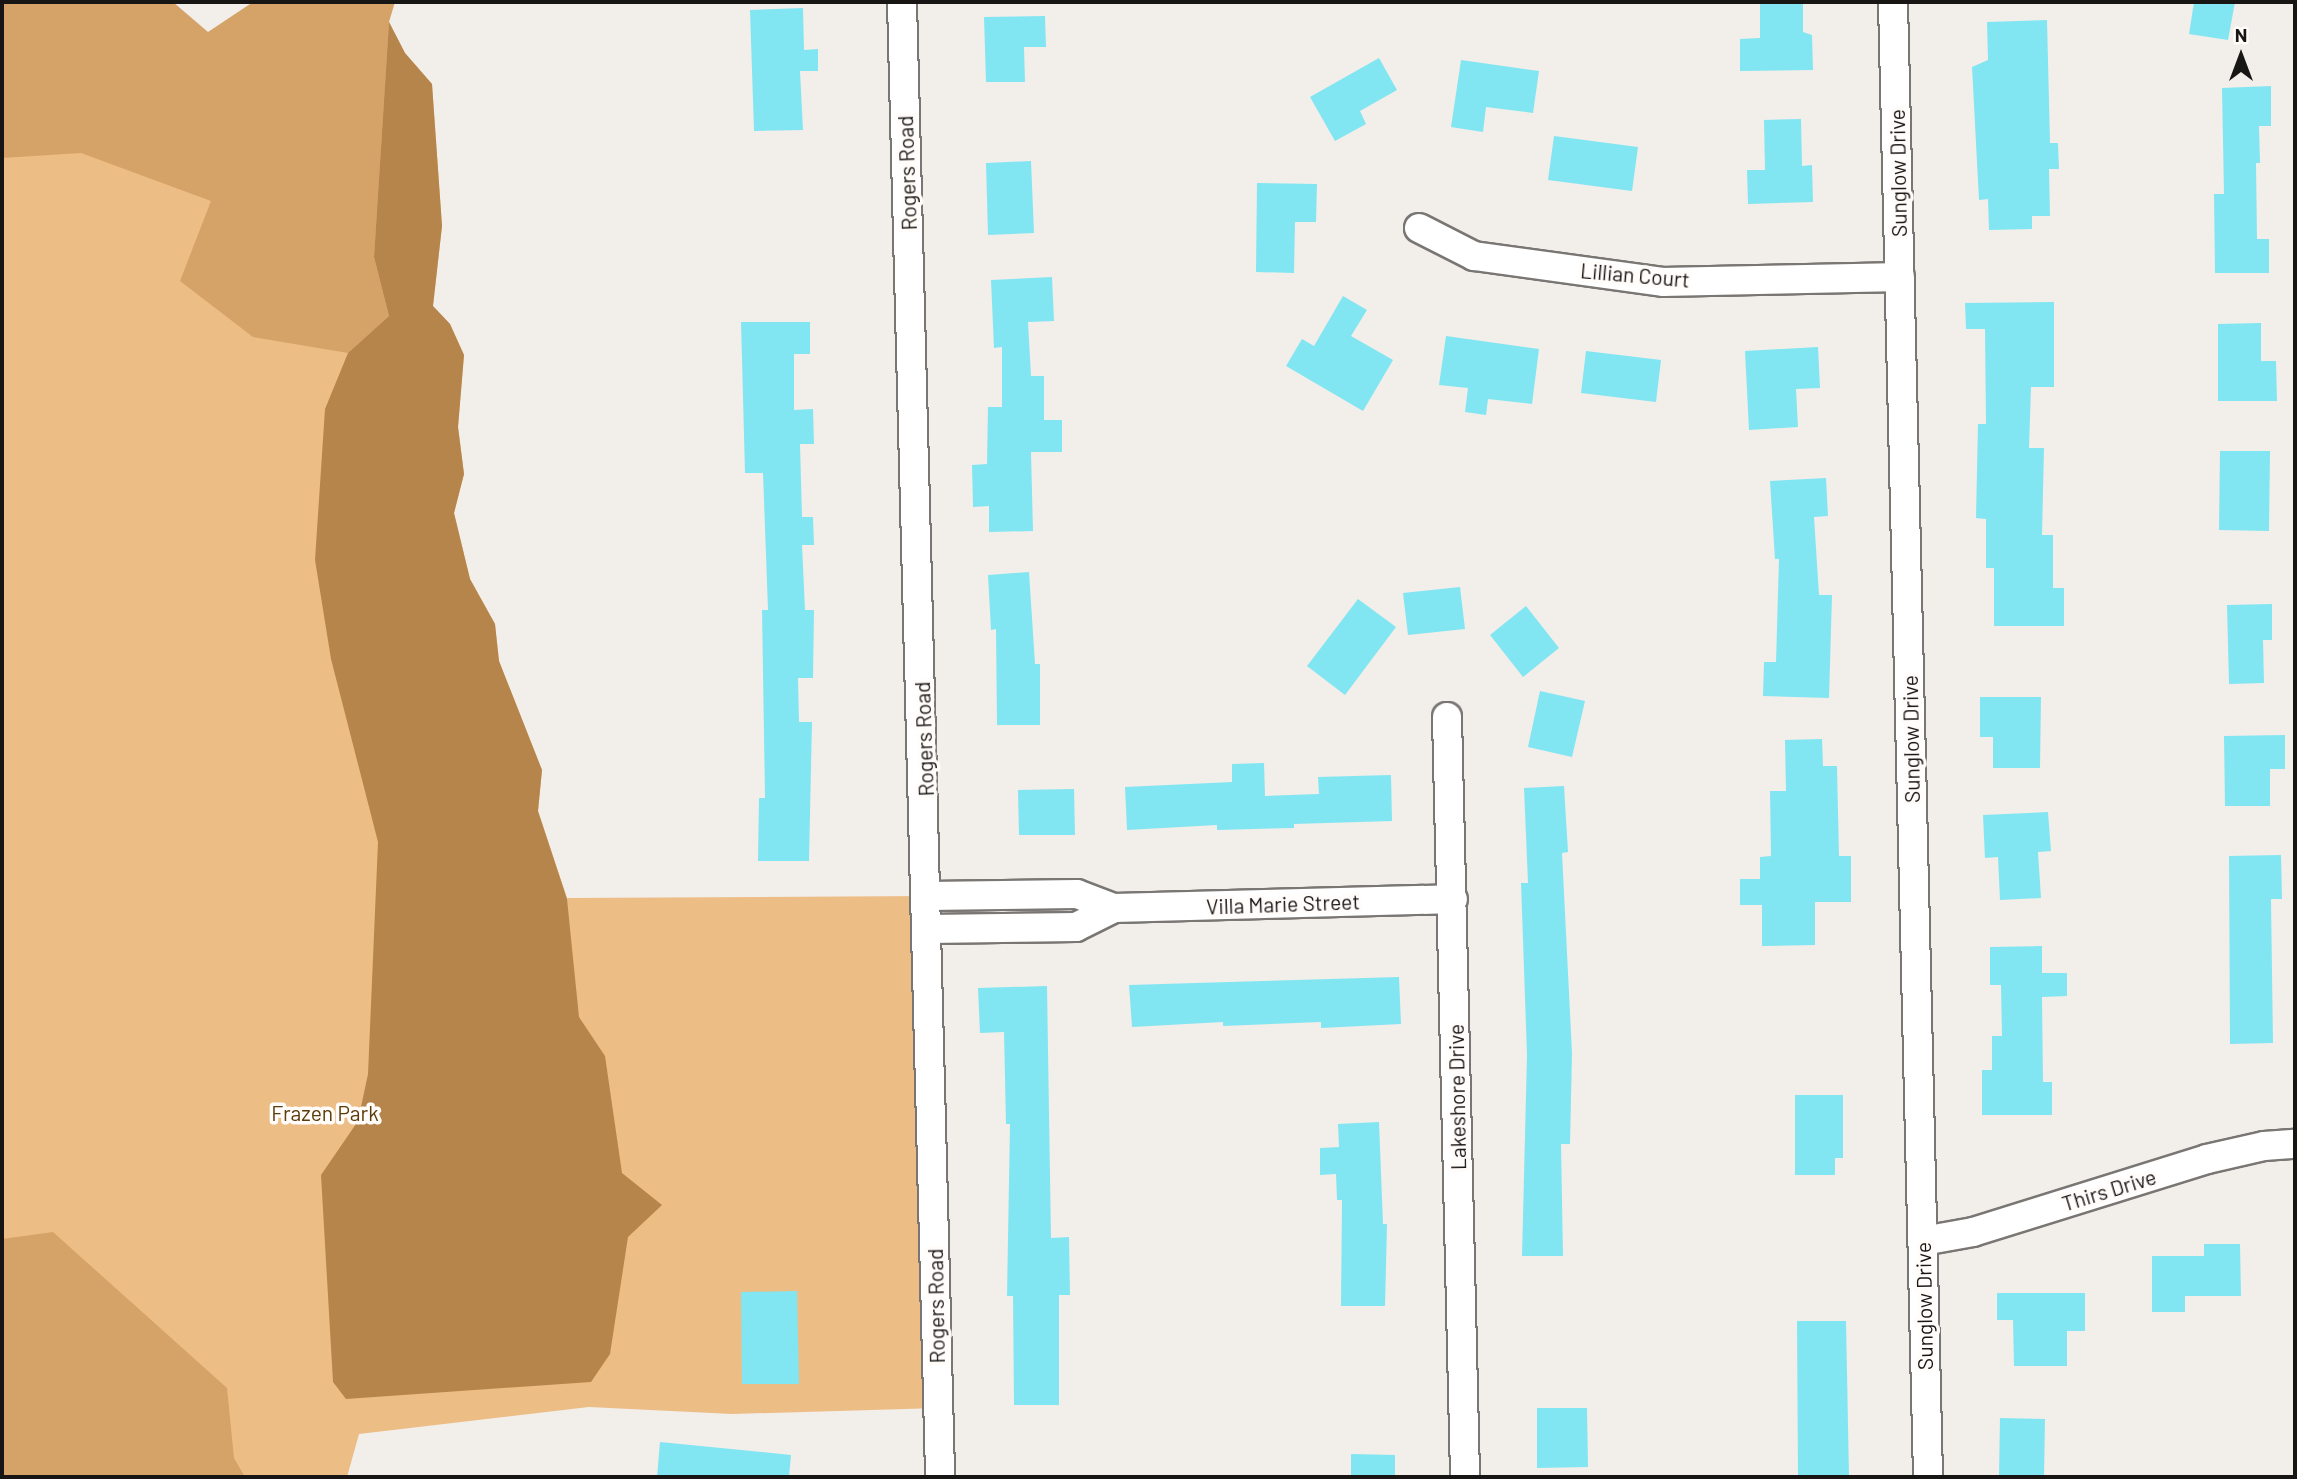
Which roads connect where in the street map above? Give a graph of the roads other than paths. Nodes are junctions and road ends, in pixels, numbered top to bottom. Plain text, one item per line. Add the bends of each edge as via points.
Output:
1 (902, 2) edge
2 (1894, 2) edge
3 (1419, 228) dead end
4 (1900, 277) junction
5 (1447, 717) dead end
6 (928, 896) junction
7 (1452, 899) junction
8 (1114, 908) junction
9 (928, 929) junction
10 (2295, 1144) edge
11 (1923, 1241) junction
12 (940, 1477) edge
13 (1465, 1477) edge
14 (1928, 1477) edge

1 - 6 street, Rogers Road
2 - 4 street, Sunglow Drive
3 - 4 street, Lillian Court via 1474,256 1664,282
4 - 11 street, Sunglow Drive
5 - 7 street, Lakeshore Drive
6 - 8 street, Villa Marie Street via 1077,894
6 - 9 street, Rogers Road
7 - 8 street, Villa Marie Street
7 - 13 street, Lakeshore Drive
8 - 9 street, Villa Marie Street via 1076,927
9 - 12 street, Rogers Road
10 - 11 street, Thirs Drive via 2207,1159 1973,1232
11 - 14 street, Sunglow Drive

